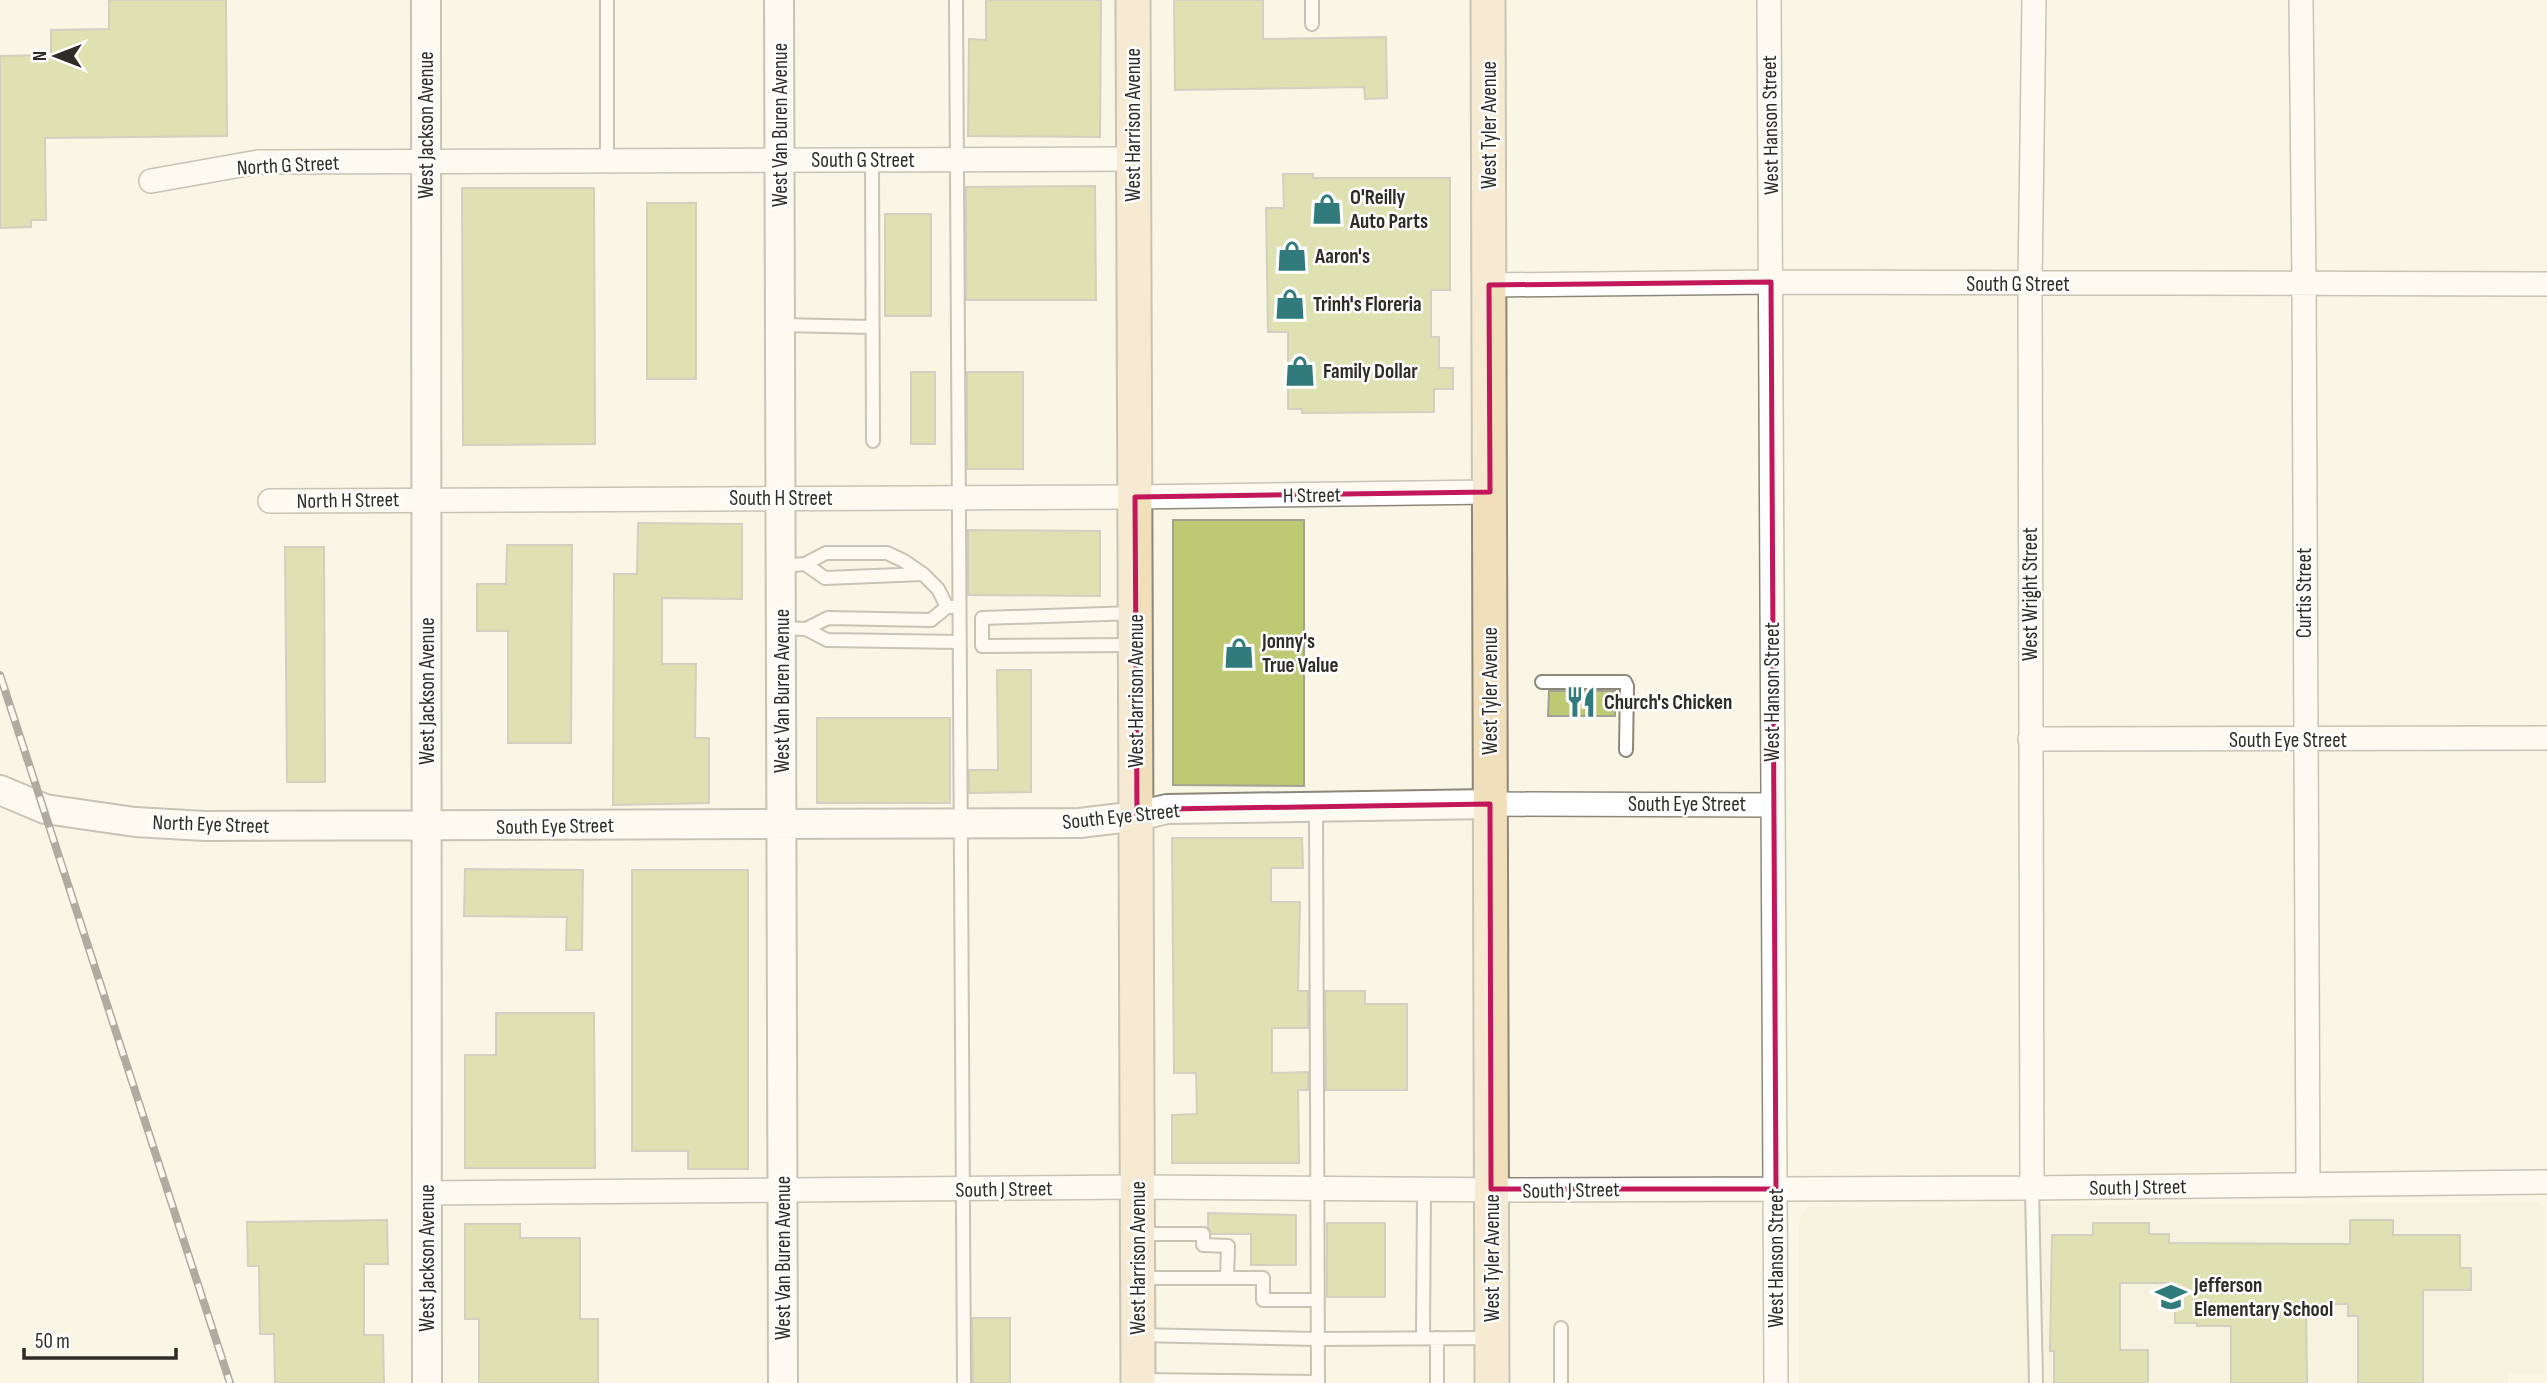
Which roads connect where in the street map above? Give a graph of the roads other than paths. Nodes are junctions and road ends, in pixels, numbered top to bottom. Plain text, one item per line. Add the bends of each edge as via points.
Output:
1 (426, 0) edge
2 (607, 0) edge
3 (779, 0) edge
4 (956, 0) edge
5 (1133, 0) edge
6 (1312, 0) edge
7 (1488, 0) edge
8 (1769, 0) edge
9 (2034, 0) edge
10 (2301, 0) edge
11 (1312, 24) dead end
12 (956, 159) junction
13 (1133, 159) junction
14 (781, 160) junction
15 (872, 160) junction
16 (607, 161) junction
17 (425, 162) junction
18 (151, 181) dead end
19 (1771, 282) junction
20 (2304, 283) junction
21 (2030, 284) junction
22 (2547, 284) edge
23 (1489, 285) junction
24 (781, 325) junction
25 (872, 327) junction
26 (873, 441) dead end
27 (1490, 492) junction
28 (958, 497) junction
29 (1135, 497) junction
30 (782, 498) junction
31 (427, 499) junction
32 (270, 501) dead end
33 (793, 565) junction
34 (923, 574) junction
35 (953, 607) junction
36 (794, 628) junction
37 (1136, 629) junction
38 (982, 634) junction
39 (959, 638) junction
40 (1542, 682) dead end
41 (2547, 738) edge
42 (2030, 739) junction
43 (2304, 740) junction
44 (1626, 750) dead end
45 (0, 790) edge
46 (1490, 804) junction
47 (1773, 804) junction
48 (1316, 807) junction
49 (1137, 816) junction
50 (782, 824) junction
51 (960, 824) junction
52 (427, 827) junction
53 (2547, 1182) edge
54 (2308, 1185) junction
55 (1138, 1187) junction
56 (1317, 1188) junction
57 (2032, 1188) junction
58 (962, 1189) junction
59 (1424, 1189) junction
60 (1491, 1189) junction
61 (1776, 1189) junction
62 (783, 1191) junction
63 (427, 1193) junction
64 (1138, 1234) junction
65 (1138, 1278) junction
66 (1227, 1278) junction
67 (1318, 1300) junction
68 (1561, 1328) dead end
69 (1138, 1335) junction
70 (1430, 1338) junction
71 (1492, 1338) junction
72 (1318, 1339) junction
73 (1138, 1382) edge
74 (1318, 1382) edge
75 (428, 1383) edge
76 (783, 1383) edge
77 (964, 1383) edge
78 (1437, 1383) edge
79 (1492, 1383) edge
80 (1561, 1383) edge
81 (1776, 1383) edge
82 (2036, 1383) edge

1 - 17 street, West Jackson Avenue
2 - 16 lane
3 - 14 street, West Van Buren Avenue
4 - 12 lane
5 - 13 main road, West Harrison Avenue
6 - 11 lane
7 - 23 main road, West Tyler Avenue
8 - 19 street, West Hanson Street
9 - 21 street, West Wright Street
10 - 20 street, Curtis Street
12 - 13 street, South G Street
12 - 15 street, South G Street
12 - 28 lane
13 - 29 main road, West Harrison Avenue
14 - 15 street, South G Street
14 - 16 street, South G Street
14 - 24 street, West Van Buren Avenue
15 - 25 lane
16 - 17 street, South G Street
17 - 18 street, North G Street via 258,162
17 - 31 street, West Jackson Avenue
19 - 21 street, South G Street
19 - 23 street, South G Street
19 - 47 street, West Hanson Street
20 - 21 street, South G Street
20 - 22 street, South G Street
20 - 43 street, Curtis Street
21 - 42 street, West Wright Street
23 - 27 main road, West Tyler Avenue
24 - 25 lane
24 - 30 street, West Van Buren Avenue
25 - 26 lane
27 - 29 street, H Street
27 - 46 main road, West Tyler Avenue
28 - 29 street, South H Street
28 - 30 street, South H Street
28 - 35 lane
29 - 37 main road, West Harrison Avenue
30 - 31 street, South H Street
30 - 33 street, West Van Buren Avenue
31 - 32 street, North H Street
31 - 52 street, West Jackson Avenue
33 - 34 lane via 825,578
33 - 34 lane via 826,553 887,553
33 - 36 street, West Van Buren Avenue
34 - 35 lane
35 - 36 lane via 931,620 828,618
35 - 39 lane
36 - 39 lane via 827,640
36 - 50 street, West Van Buren Avenue
37 - 38 lane via 982,646
37 - 38 lane via 982,618
37 - 49 main road, West Harrison Avenue
38 - 39 lane
39 - 51 lane
40 - 44 lane via 1625,682
41 - 43 street, South Eye Street
42 - 43 street, South Eye Street
42 - 57 street, West Wright Street
43 - 54 street, Curtis Street
45 - 52 street, North Eye Street via 45,809 135,822
46 - 47 street, South Eye Street
46 - 48 street, South Eye Street
46 - 60 main road, West Tyler Avenue
47 - 61 street, West Hanson Street
48 - 49 street, South Eye Street via 1167,809
48 - 56 lane
49 - 51 street, South Eye Street via 1080,824
49 - 55 main road, West Harrison Avenue
50 - 51 street, South Eye Street
50 - 52 street, South Eye Street
50 - 62 street, West Van Buren Avenue
51 - 58 lane
52 - 63 street, West Jackson Avenue
53 - 54 street, South J Street
54 - 57 street, South J Street
55 - 56 street, South J Street
55 - 58 street, South J Street
55 - 64 main road, West Harrison Avenue
56 - 59 street, South J Street
56 - 67 lane
57 - 61 street, South J Street
57 - 82 lane
58 - 62 street, South J Street
58 - 77 lane
59 - 60 street, South J Street
59 - 70 lane
60 - 61 street, South J Street
60 - 71 main road, West Tyler Avenue
61 - 81 street, West Hanson Street
62 - 63 street, South J Street
62 - 76 street, West Van Buren Avenue
63 - 75 street, West Jackson Avenue
64 - 65 main road, West Harrison Avenue
64 - 66 lane via 1203,1234 1203,1245 1228,1246
65 - 66 lane
65 - 69 main road, West Harrison Avenue
66 - 67 lane via 1263,1278 1263,1300
67 - 72 lane
68 - 80 lane
69 - 72 lane
69 - 73 main road, West Harrison Avenue
70 - 71 lane
70 - 72 lane
70 - 78 lane
71 - 79 main road, West Tyler Avenue
72 - 74 lane
73 - 74 lane

